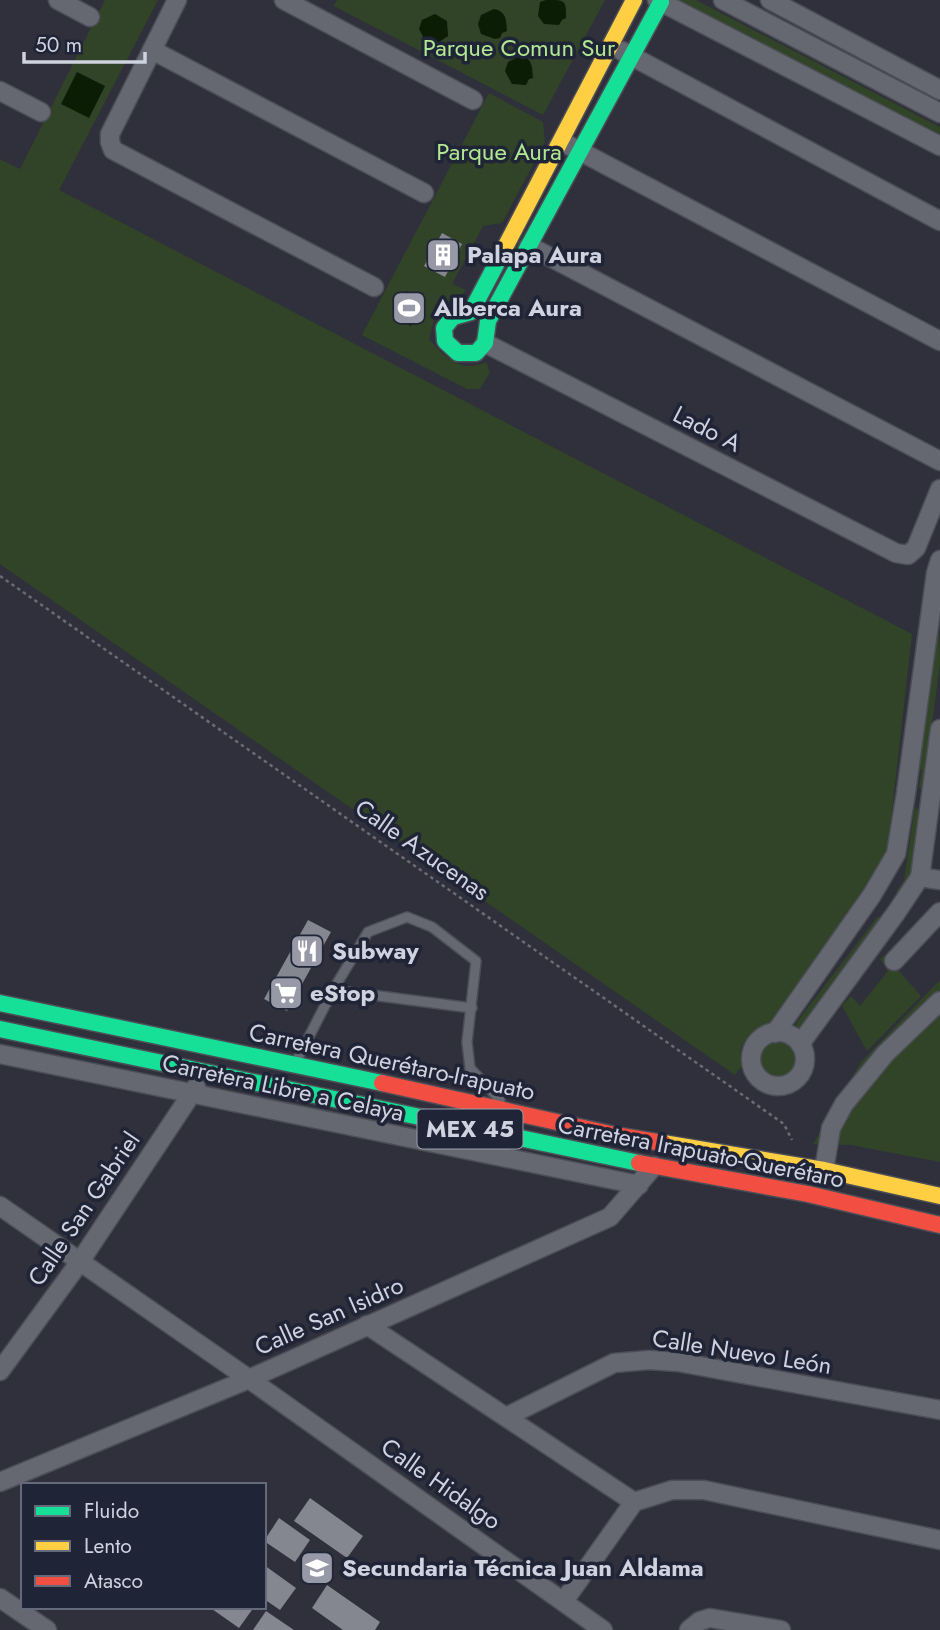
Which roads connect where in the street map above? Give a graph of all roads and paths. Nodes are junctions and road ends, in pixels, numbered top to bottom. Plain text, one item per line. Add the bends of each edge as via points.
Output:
1 (58, 0) edge
2 (177, 0) edge
3 (284, 0) edge
4 (635, 0) edge
5 (723, 0) edge
6 (770, 0) edge
7 (659, 1) edge
8 (90, 17) dead end
9 (611, 46) junction
10 (152, 50) junction
11 (633, 57) junction
12 (0, 90) edge
13 (940, 90) edge
14 (473, 100) dead end
15 (41, 112) dead end
16 (940, 113) edge
17 (561, 141) junction
18 (940, 146) edge
19 (581, 152) junction
20 (424, 193) dead end
21 (940, 220) edge
22 (529, 246) junction
23 (374, 287) dead end
24 (940, 341) edge
25 (485, 343) junction
26 (940, 461) edge
27 (940, 489) edge
28 (940, 560) edge
29 (0, 576) edge
30 (935, 614) edge
31 (940, 729) edge
32 (932, 850) edge
33 (920, 877) junction
34 (940, 880) edge
35 (872, 895) junction
36 (940, 912) edge
37 (897, 913) junction
38 (894, 961) dead end
39 (333, 990) junction
40 (940, 1001) edge
41 (0, 1003) edge
42 (472, 1008) junction
43 (0, 1029) edge
44 (775, 1033) junction
45 (800, 1044) junction
46 (0, 1054) edge
47 (295, 1063) junction
48 (206, 1073) junction
49 (192, 1094) junction
50 (518, 1113) junction
51 (592, 1154) junction
52 (654, 1166) junction
53 (805, 1168) junction
54 (824, 1170) junction
55 (604, 1178) junction
56 (639, 1185) junction
57 (940, 1196) edge
58 (0, 1206) edge
59 (618, 1210) junction
60 (940, 1225) edge
61 (79, 1263) junction
62 (367, 1325) junction
63 (0, 1371) edge
64 (250, 1379) junction
65 (940, 1410) edge
66 (506, 1417) junction
67 (0, 1482) edge
68 (634, 1502) junction
69 (940, 1541) edge
70 (0, 1598) edge
71 (564, 1601) junction
72 (46, 1630) edge
73 (603, 1630) edge
74 (689, 1630) edge
75 (781, 1630) edge

1 - 8 street
2 - 10 street
3 - 14 street
4 - 9 main road
5 - 16 street
6 - 13 street
7 - 11 main road
7 - 18 street
9 - 11 street
9 - 17 main road
10 - 20 street
10 - 23 street via 110,134 113,150
11 - 19 main road
11 - 21 street
12 - 15 street
17 - 19 street
17 - 25 main road via 471,312 453,315 445,326 445,342 458,353 476,353
19 - 22 main road
19 - 24 street
22 - 25 main road via 488,321
22 - 26 street
25 - 27 street, Lado A via 896,553 908,555 916,548
28 - 30 street
29 - 53 path, Calle Azucenas via 784,1124
30 - 35 street via 898,846
31 - 32 street
32 - 33 street
33 - 34 street
33 - 37 street
35 - 37 street
35 - 44 street
36 - 38 street
37 - 45 street
39 - 42 lane
39 - 42 lane via 368,932 407,917 432,927 476,961
39 - 47 lane
40 - 54 street via 844,1104 831,1128
41 - 47 main road, Carretera Querétaro-Irapuato / MEX 45
42 - 50 lane via 467,1042 470,1068
43 - 48 main road, Carretera Irapuato-Querétaro / MEX 45
44 - 45 street
44 - 45 street via 760,1039 751,1053 752,1069 770,1085 786,1085 799,1075 804,1060
46 - 49 street, Carretera Libre a Celaya
47 - 50 main road, Carretera Querétaro-Irapuato / MEX 45
48 - 49 street, Calle San Gabriel
48 - 51 main road, Carretera Irapuato-Querétaro / MEX 45
49 - 55 street, Carretera Libre a Celaya
49 - 61 street, Calle San Gabriel
50 - 53 main road, Carretera Querétaro-Irapuato / MEX 45
51 - 52 main road, Carretera Irapuato-Querétaro / MEX 45
51 - 55 street
52 - 56 street
52 - 60 main road, Carretera Irapuato-Querétaro / MEX 45 via 808,1194
53 - 54 main road, Carretera Querétaro-Irapuato / MEX 45
54 - 57 main road, Carretera Querétaro-Irapuato / MEX 45
55 - 56 street, Carretera Libre a Celaya
55 - 59 street
56 - 59 street
58 - 61 street, Calle Hidalgo
59 - 62 street, Calle San Isidro
61 - 63 street, Calle San Gabriel
61 - 64 street, Calle Hidalgo
62 - 64 street, Calle San Isidro
62 - 66 street
64 - 67 street, Calle San Isidro
64 - 71 street, Calle Hidalgo
65 - 66 street, Calle Nuevo León via 649,1360 614,1363
66 - 68 street
68 - 69 street via 672,1490 704,1490
68 - 71 street
70 - 72 street
71 - 73 street, Calle Hidalgo
74 - 75 street via 710,1618

